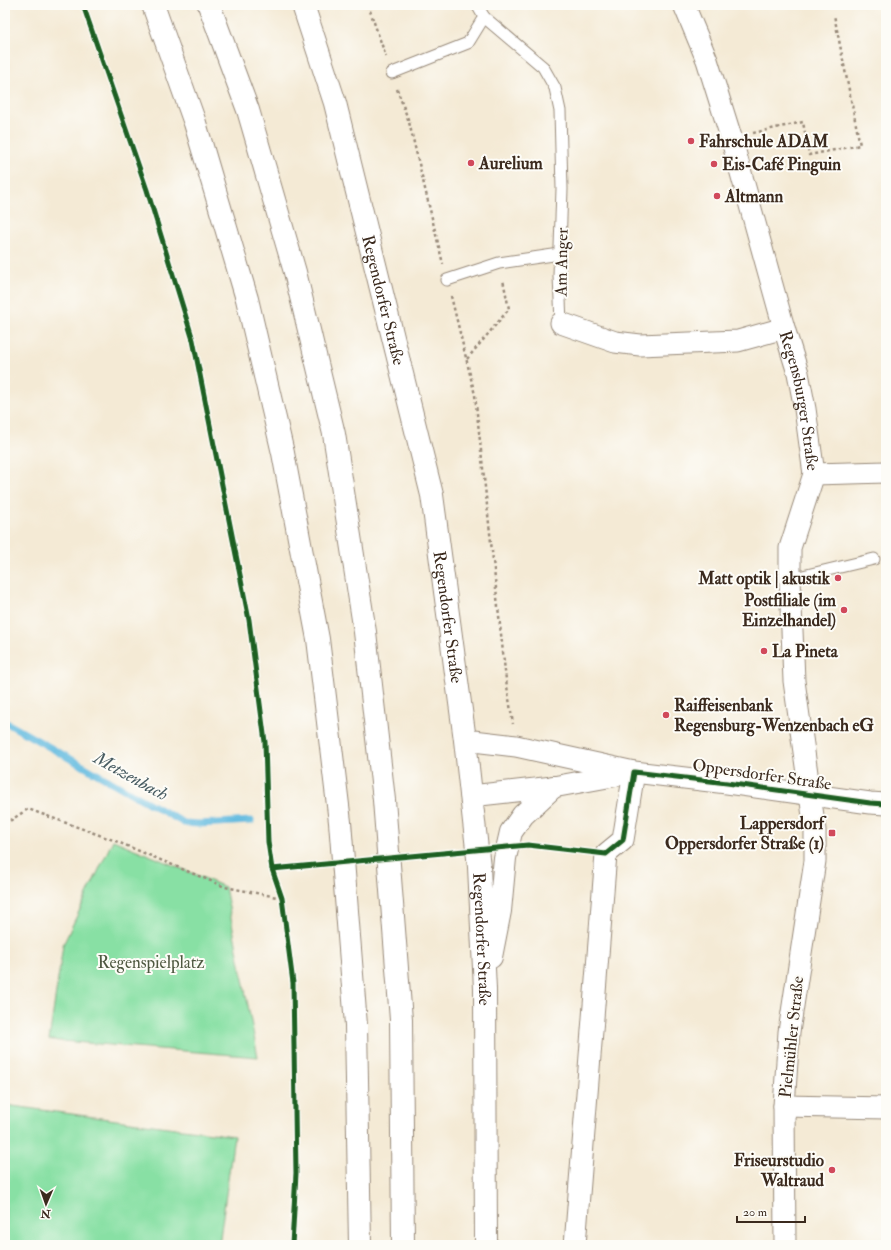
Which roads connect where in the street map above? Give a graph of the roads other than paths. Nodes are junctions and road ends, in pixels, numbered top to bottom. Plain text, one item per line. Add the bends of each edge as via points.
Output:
1 (153, 5) edge
2 (209, 5) edge
3 (303, 5) edge
4 (477, 5) edge
5 (684, 5) edge
6 (484, 17) junction
7 (392, 73) road end
8 (560, 254) junction
9 (447, 280) road end
10 (560, 323) joint
11 (784, 328) junction
12 (886, 472) edge
13 (814, 474) junction
14 (874, 559) dead end
15 (790, 579) junction
16 (465, 740) junction
17 (634, 772) junction
18 (553, 787) junction
19 (810, 794) junction
20 (471, 796) junction
21 (886, 804) edge
22 (815, 830) joint
23 (485, 989) junction
24 (784, 1106) junction
25 (886, 1108) edge
26 (360, 1245) edge
27 (403, 1245) edge
28 (486, 1245) edge
29 (575, 1245) edge
30 (785, 1245) edge

1 - 26 main road via 195,123 247,299 283,453 318,639 340,822 356,1025
2 - 27 main road via 248,110 293,265 337,449 365,632 384,800 401,1020
3 - 16 main road, Regendorfer Straße via 335,103 432,495
4 - 6 lane, Am Anger
5 - 11 street, Regensburger Straße via 707,60 731,137
6 - 7 lane via 468,42
6 - 8 lane, Am Anger via 543,67 555,88 560,111
8 - 9 lane via 499,263
8 - 10 lane, Am Anger
10 - 11 street, Am Anger via 615,342 640,345 738,341
11 - 13 street, Regensburger Straße via 806,409
12 - 13 street
13 - 15 street, Regensburger Straße via 790,548
14 - 15 lane
15 - 19 street, Regensburger Straße via 794,681
16 - 17 street, Oppersdorfer Straße via 516,746
16 - 20 main road, Regendorfer Straße
17 - 18 street, Oppersdorfer Straße
17 - 19 street, Oppersdorfer Straße
17 - 29 street via 623,840 606,854
18 - 20 street, Oppersdorfer Straße
18 - 23 main road via 523,815 511,832 505,858 500,911
19 - 21 street, Oppersdorfer Straße
19 - 22 street, Regensburger Straße
20 - 23 main road, Regendorfer Straße via 479,867
22 - 24 street, Pielmühler Straße via 815,861 789,1032
23 - 28 main road, Regendorfer Straße
24 - 25 street
24 - 30 street, Pielmühler Straße

